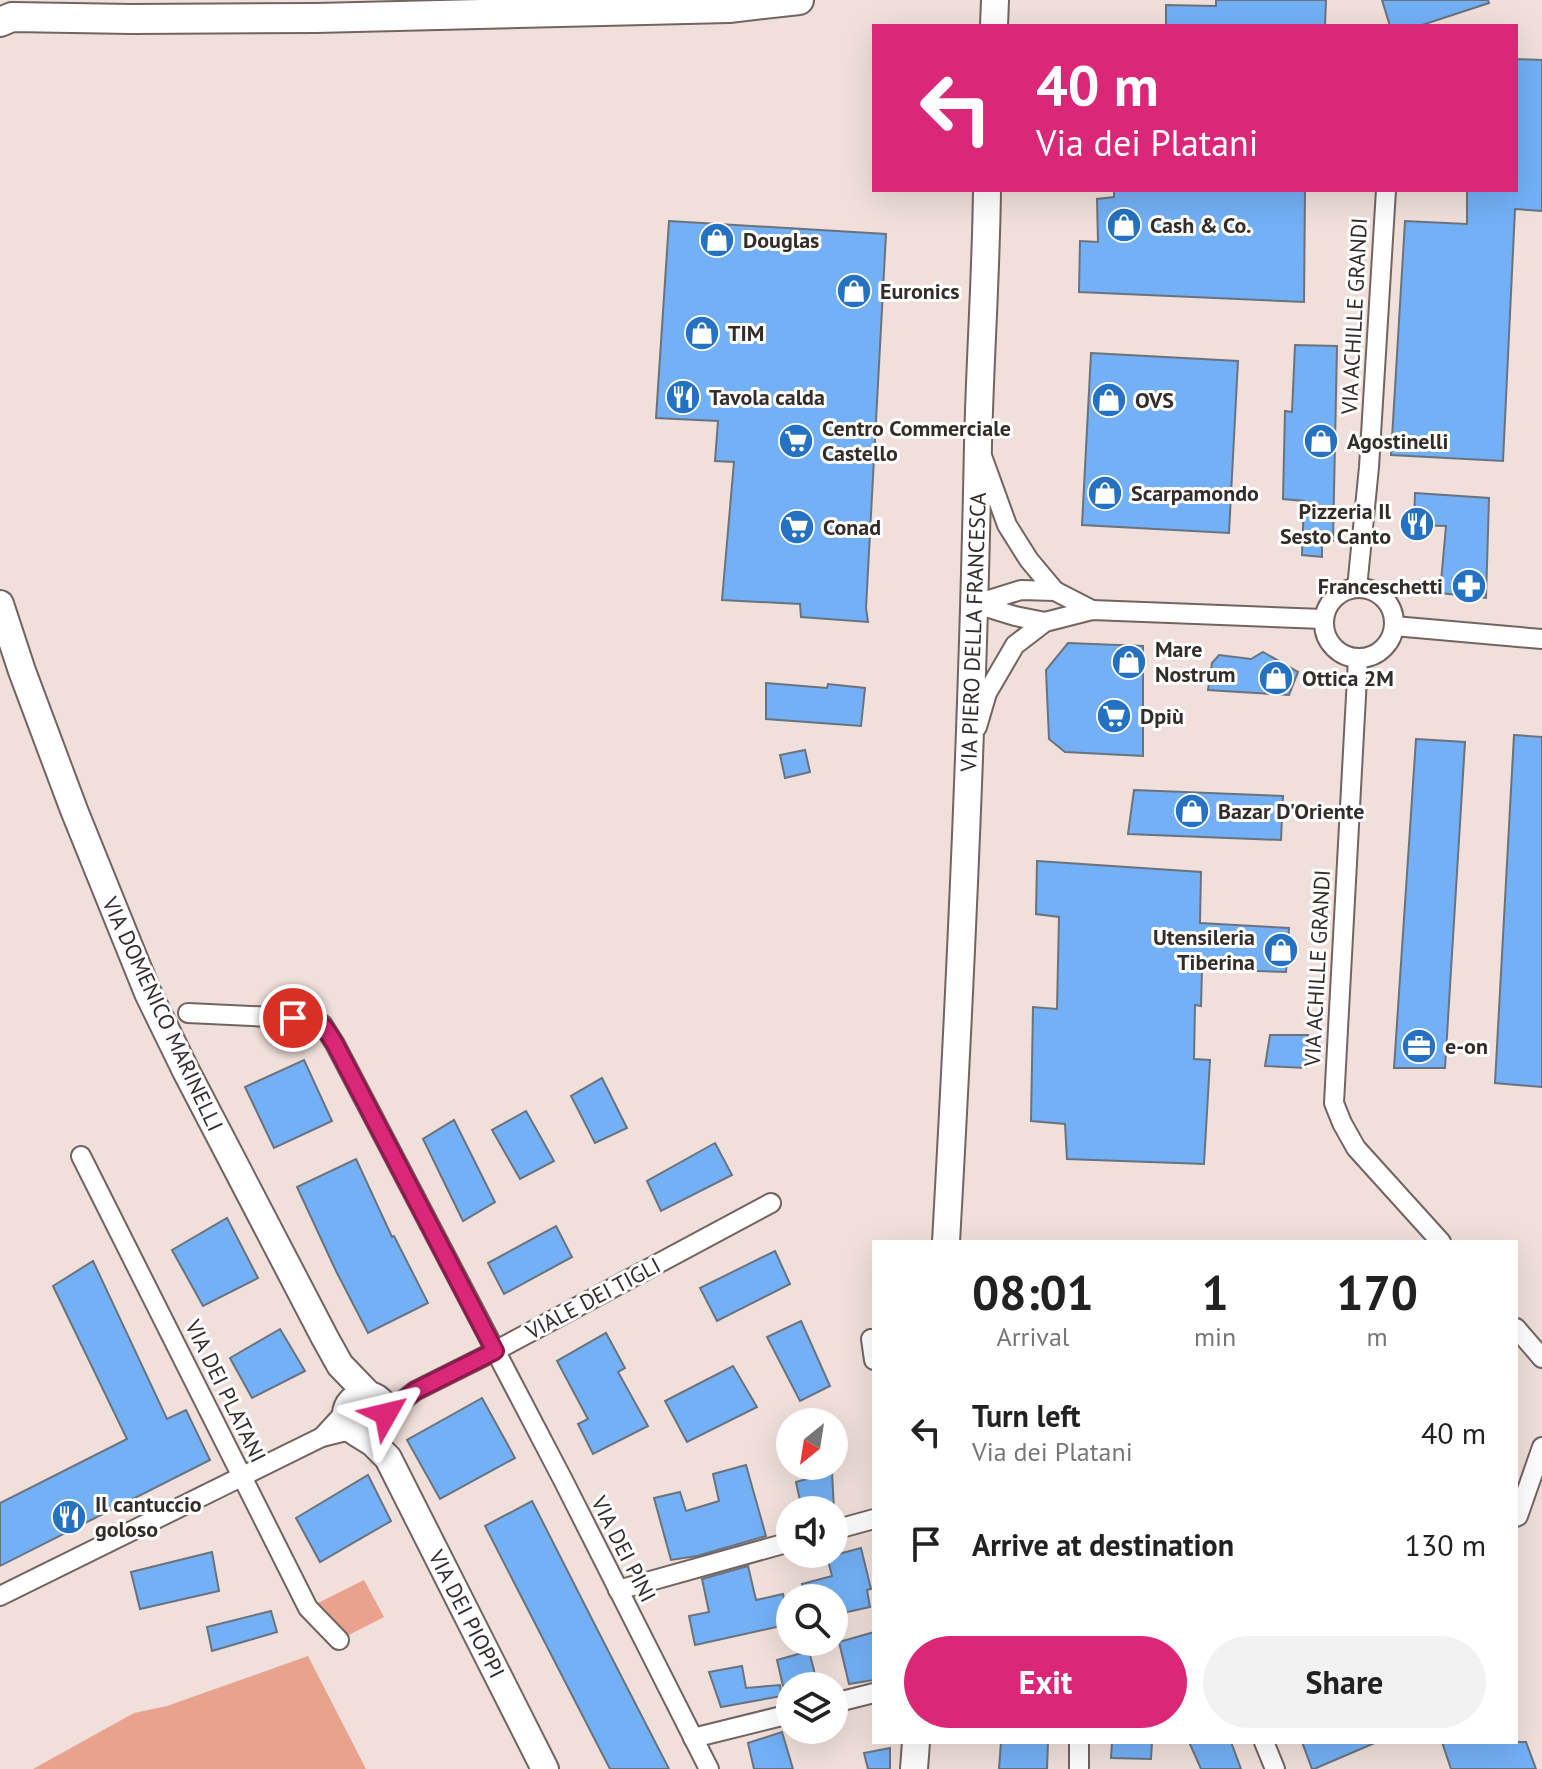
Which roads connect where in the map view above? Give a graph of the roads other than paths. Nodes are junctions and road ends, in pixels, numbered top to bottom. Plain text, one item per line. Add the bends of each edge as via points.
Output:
1 (799, 0) edge
2 (995, 0) edge
3 (4, 16) edge
4 (994, 24) edge
5 (987, 192) edge
6 (1386, 192) edge
7 (978, 445) junction
8 (1357, 588) junction
9 (1055, 591) junction
10 (0, 604) edge
11 (976, 604) junction
12 (1092, 610) junction
13 (1323, 619) junction
14 (1045, 622) junction
15 (1394, 626) junction
16 (1542, 639) edge
17 (1358, 659) junction
18 (969, 757) junction
19 (188, 1013) dead end
20 (81, 1156) dead end
21 (771, 1203) dead end
22 (946, 1240) edge
23 (1439, 1240) edge
24 (1518, 1330) edge
25 (871, 1339) dead end
26 (872, 1346) edge
27 (495, 1351) junction
28 (1542, 1358) edge
29 (365, 1414) junction
30 (1542, 1447) edge
31 (242, 1476) junction
32 (1518, 1516) edge
33 (872, 1520) edge
34 (848, 1526) edge
35 (776, 1546) edge
36 (618, 1590) junction
37 (0, 1596) edge
38 (339, 1640) dead end
39 (872, 1694) edge
40 (848, 1700) edge
41 (776, 1717) edge
42 (693, 1738) junction
43 (916, 1744) edge
44 (1079, 1744) edge
45 (1265, 1744) edge
46 (545, 1769) edge
47 (709, 1769) edge
48 (914, 1769) edge
49 (1079, 1769) edge
50 (1275, 1769) edge

1 - 3 main road via 729,8 316,18
2 - 4 street
5 - 7 street, VIA PIERO DELLA FRANCESCA
6 - 8 street, VIA ACHILLE GRANDI
7 - 9 street via 1007,525
7 - 11 street, VIA PIERO DELLA FRANCESCA
8 - 13 street via 1338,594
8 - 15 street via 1369,589 1388,603
9 - 11 street via 1021,590
9 - 12 street
10 - 29 street, VIA DOMENICO MARINELLI via 74,810 148,993 340,1365 346,1388
11 - 14 street
11 - 18 street, VIA PIERO DELLA FRANCESCA
12 - 13 street
12 - 14 street
13 - 17 street via 1336,651
14 - 18 street via 1015,645 987,693
15 - 16 street
15 - 17 street via 1386,646
17 - 23 street, VIA ACHILLE GRANDI via 1334,1103 1356,1148
18 - 22 street, VIA PIERO DELLA FRANCESCA
19 - 27 street via 315,1019 323,1025
20 - 31 street, VIA DEI PLATANI
21 - 27 street, VIALE DEI TIGLI
24 - 28 street
25 - 26 street
27 - 29 street, VIALE DEI TIGLI
27 - 36 street, VIA DEI PINI
29 - 31 street, VIALE DEI TIGLI
29 - 46 street, VIA DEI PIOPPI via 373,1443 388,1458
30 - 32 street
31 - 37 street, VIALE DEI TIGLI
31 - 38 street, VIA DEI PLATANI via 308,1608
33 - 34 street
35 - 36 street
36 - 42 street, VIA DEI PINI
39 - 40 street
41 - 42 street
42 - 47 street, VIA DEI PINI
43 - 48 street
44 - 49 street
45 - 50 street

